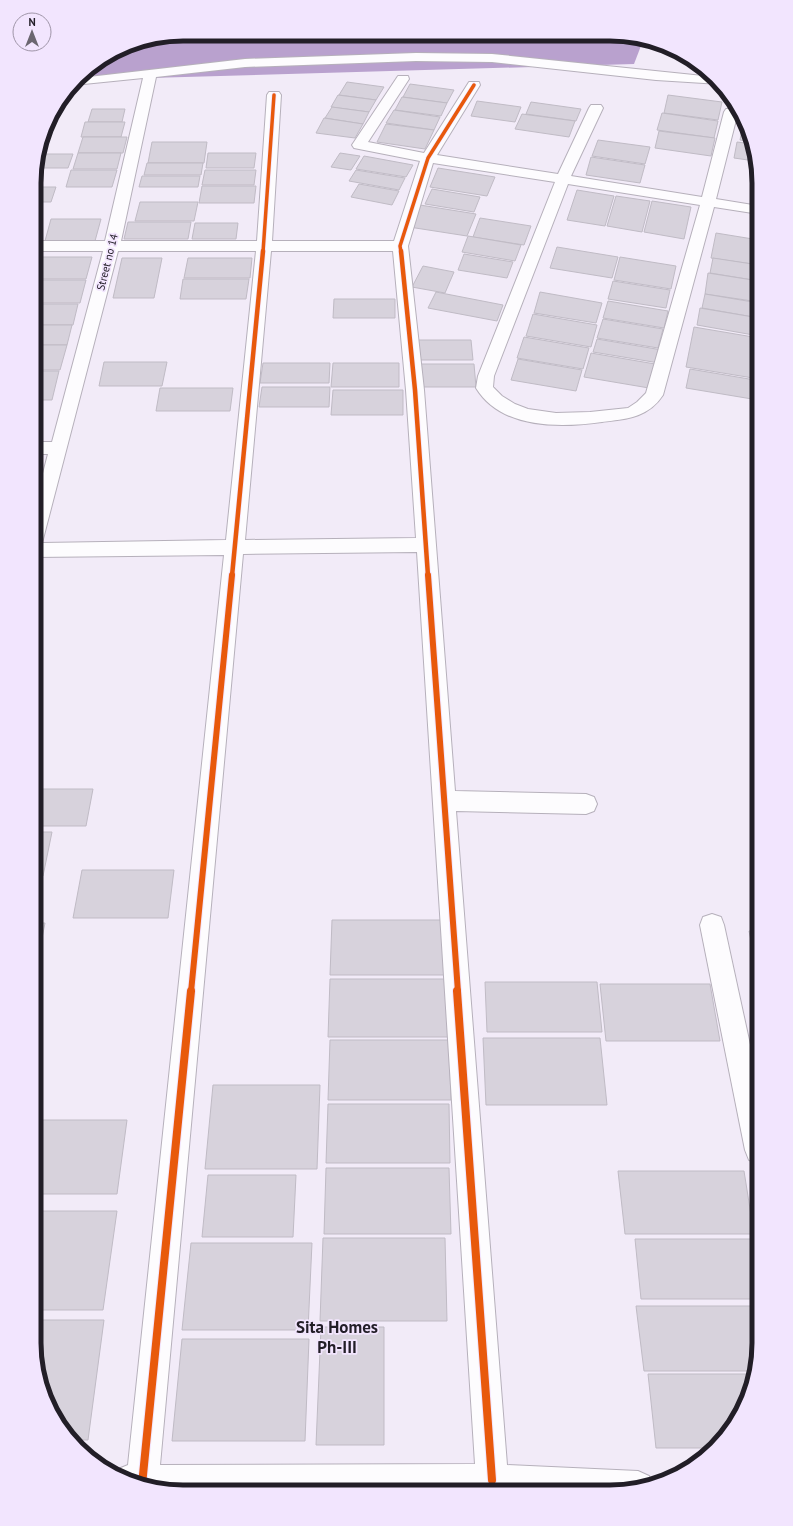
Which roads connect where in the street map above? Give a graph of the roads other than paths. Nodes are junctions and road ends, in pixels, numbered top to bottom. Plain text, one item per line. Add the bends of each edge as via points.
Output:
1 (150, 74) junction
2 (402, 79) dead end
3 (708, 80) edge
4 (85, 81) edge
5 (474, 85) dead end
6 (274, 95) dead end
7 (596, 108) dead end
8 (731, 112) dead end
9 (428, 158) junction
10 (563, 179) junction
11 (708, 202) junction
12 (752, 209) edge
13 (41, 246) edge
14 (112, 246) junction
15 (264, 246) junction
16 (400, 246) junction
17 (41, 448) edge
18 (58, 448) junction
19 (41, 515) edge
20 (426, 545) junction
21 (234, 548) junction
22 (41, 550) edge
23 (444, 801) junction
24 (586, 804) dead end
25 (712, 925) dead end
26 (752, 1116) edge
27 (138, 1477) edge
28 (492, 1480) junction
29 (155, 1482) edge
30 (596, 1485) edge

1 - 3 street via 245,63 416,57 492,58
1 - 4 street
1 - 14 street, Street no 14
2 - 9 street via 359,145
5 - 9 street
6 - 15 street
7 - 10 street
8 - 11 street
9 - 10 street
9 - 16 street
10 - 11 street
10 - 11 street via 486,376 484,388 492,399 506,408 542,419 575,420 634,412 654,395
11 - 12 street
13 - 14 street
14 - 15 street
14 - 18 street, Street no 14
15 - 16 street
15 - 21 street
16 - 20 street via 415,390
17 - 18 street
18 - 19 street, Street no 14
20 - 21 street
20 - 23 street
21 - 22 street
21 - 27 street
23 - 24 street
23 - 28 street
25 - 26 street
28 - 29 street
28 - 30 street

